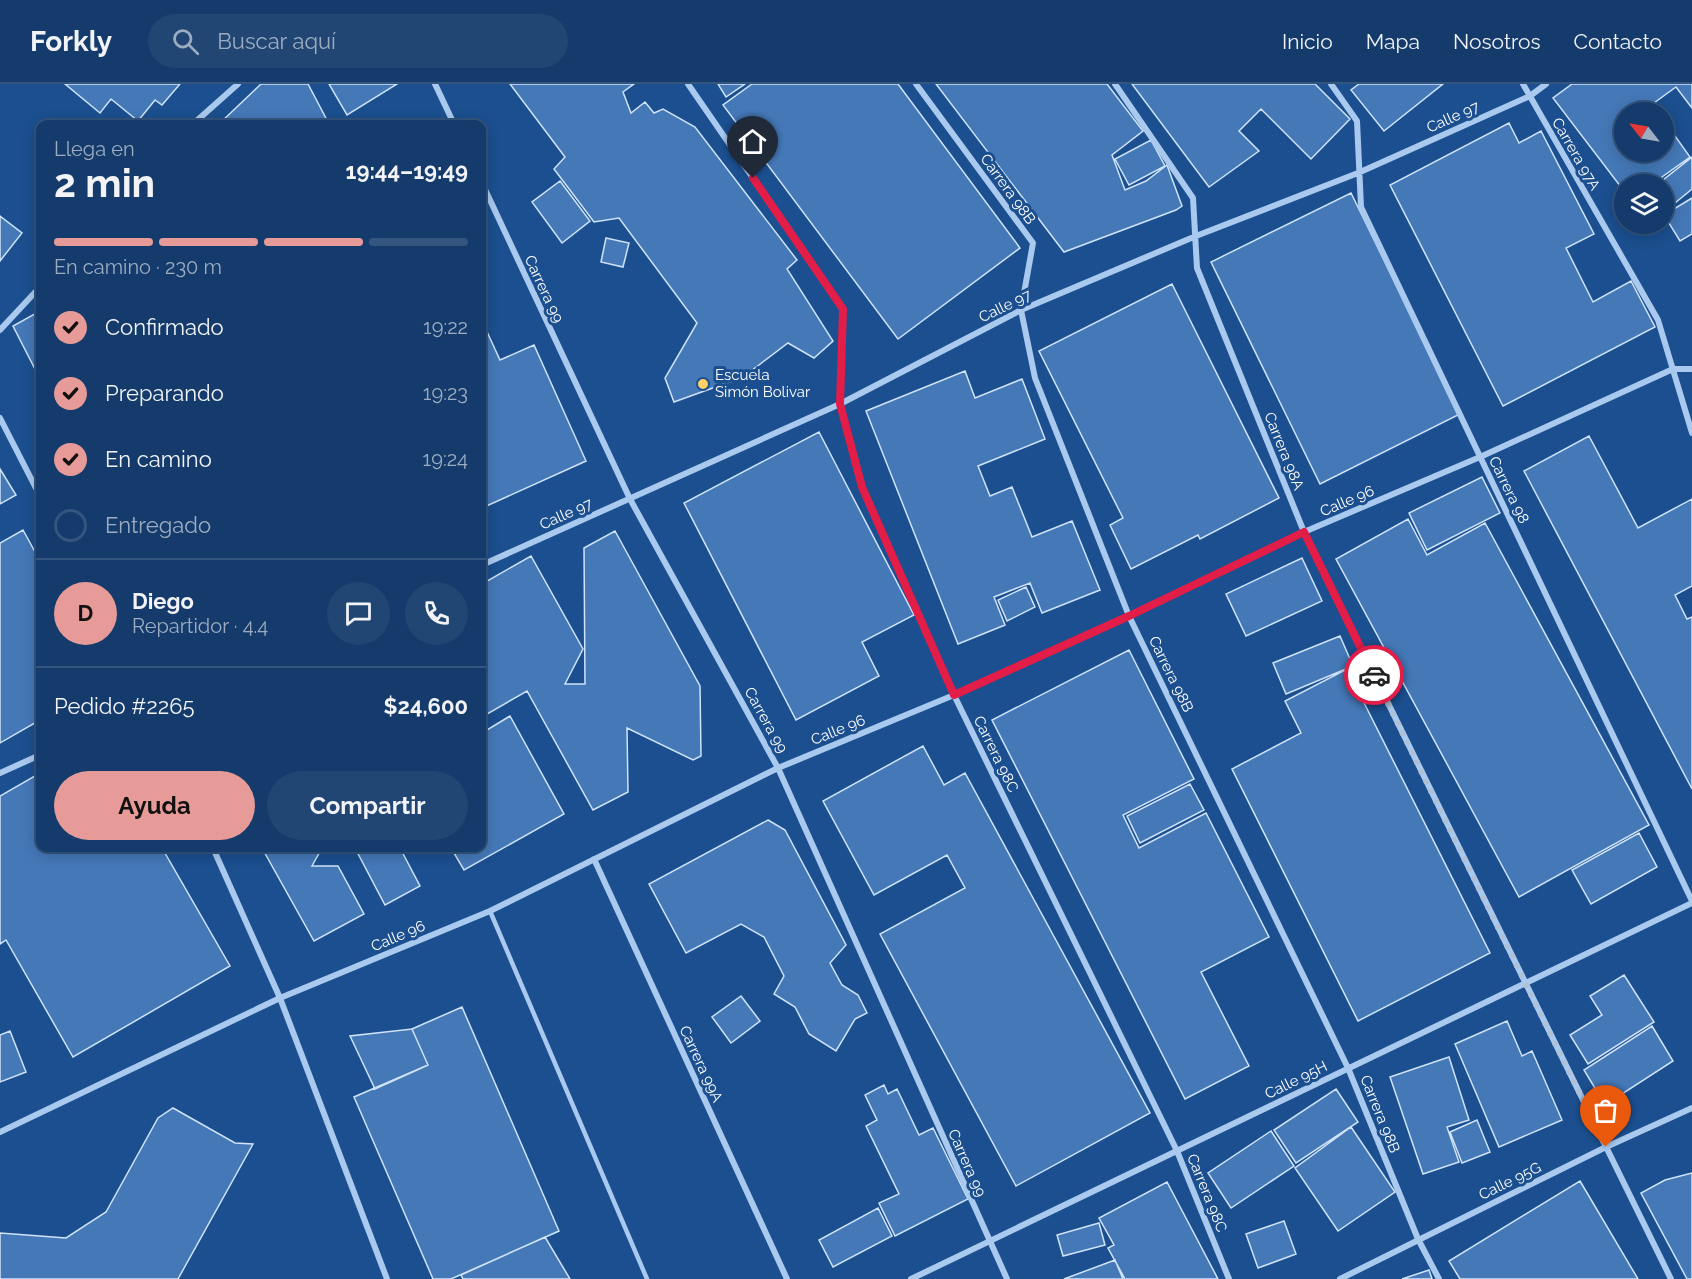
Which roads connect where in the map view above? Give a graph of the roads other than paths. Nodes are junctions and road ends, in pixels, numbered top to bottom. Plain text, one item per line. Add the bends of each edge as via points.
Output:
1 (238, 84) edge
2 (435, 84) edge
3 (688, 84) edge
4 (916, 84) edge
5 (1114, 84) edge
6 (1331, 84) edge
7 (1522, 84) edge
8 (1546, 84) edge
9 (1530, 96) junction
10 (198, 120) edge
11 (452, 120) edge
12 (1358, 173) junction
13 (486, 192) edge
14 (1196, 236) junction
15 (36, 290) edge
16 (1021, 310) junction
17 (0, 330) edge
18 (1673, 369) junction
19 (1692, 369) edge
20 (840, 404) junction
21 (0, 418) edge
22 (1692, 433) edge
23 (1480, 457) junction
24 (36, 488) edge
25 (630, 498) junction
26 (1304, 532) junction
27 (486, 563) edge
28 (1129, 616) junction
29 (954, 695) junction
30 (36, 757) edge
31 (778, 768) junction
32 (0, 773) edge
33 (215, 852) edge
34 (594, 859) junction
35 (1692, 902) edge
36 (490, 911) junction
37 (1526, 983) junction
38 (280, 998) junction
39 (1348, 1068) junction
40 (1692, 1108) edge
41 (0, 1132) edge
42 (1606, 1147) junction
43 (1177, 1150) junction
44 (1418, 1239) junction
45 (989, 1241) junction
46 (387, 1279) edge
47 (647, 1279) edge
48 (787, 1279) edge
49 (911, 1279) edge
50 (1007, 1279) edge
51 (1229, 1279) edge
52 (1340, 1279) edge
53 (1439, 1279) edge
54 (1671, 1279) edge

1 - 10 street
2 - 11 street
3 - 20 street, Carrera 98C via 843,309
4 - 16 street, Carrera 98B via 1032,243
5 - 14 street, Carrera 98A via 1193,198
6 - 12 street, Carrera 98 via 1357,121
7 - 9 street, Carrera 97A
8 - 9 street, Calle 97
9 - 12 street, Calle 97
9 - 18 street, Carrera 97A via 1658,320
12 - 14 street, Calle 97
12 - 23 street, Carrera 98 via 1361,207
13 - 25 street, Carrera 99
14 - 16 street, Calle 97
14 - 26 street, Carrera 98A via 1197,268
15 - 17 street
16 - 20 street, Calle 97
16 - 28 street, Carrera 98B via 1035,378
18 - 19 street, Calle 96
18 - 22 street, Carrera 97A
18 - 23 street, Calle 96
20 - 25 street, Calle 97
20 - 29 street, Carrera 98C via 862,487
21 - 24 street
23 - 26 street, Calle 96
23 - 35 street, Carrera 98
25 - 27 street, Calle 97
25 - 31 street, Carrera 99
26 - 28 street, Calle 96
26 - 37 street, Carrera 98A
28 - 29 street, Calle 96
28 - 39 street, Carrera 98B
29 - 31 street, Calle 96
29 - 43 street, Carrera 98C
30 - 32 street
31 - 34 street, Calle 96
31 - 45 street, Carrera 99
33 - 38 street
34 - 36 street, Calle 96
34 - 48 street, Carrera 99A
35 - 37 street, Calle 95H
36 - 38 street, Calle 96
36 - 47 lane
37 - 39 street, Calle 95H
37 - 42 street, Carrera 98A
38 - 41 street, Calle 96
38 - 46 street
39 - 43 street, Calle 95H
39 - 44 street, Carrera 98B
40 - 42 street, Calle 95G
42 - 44 street, Calle 95G
42 - 54 street, Carrera 98A
43 - 45 street, Calle 95H
43 - 51 street, Carrera 98C
44 - 52 street, Calle 95G
44 - 53 street, Carrera 98B
45 - 49 street, Calle 95H
45 - 50 street, Carrera 99

